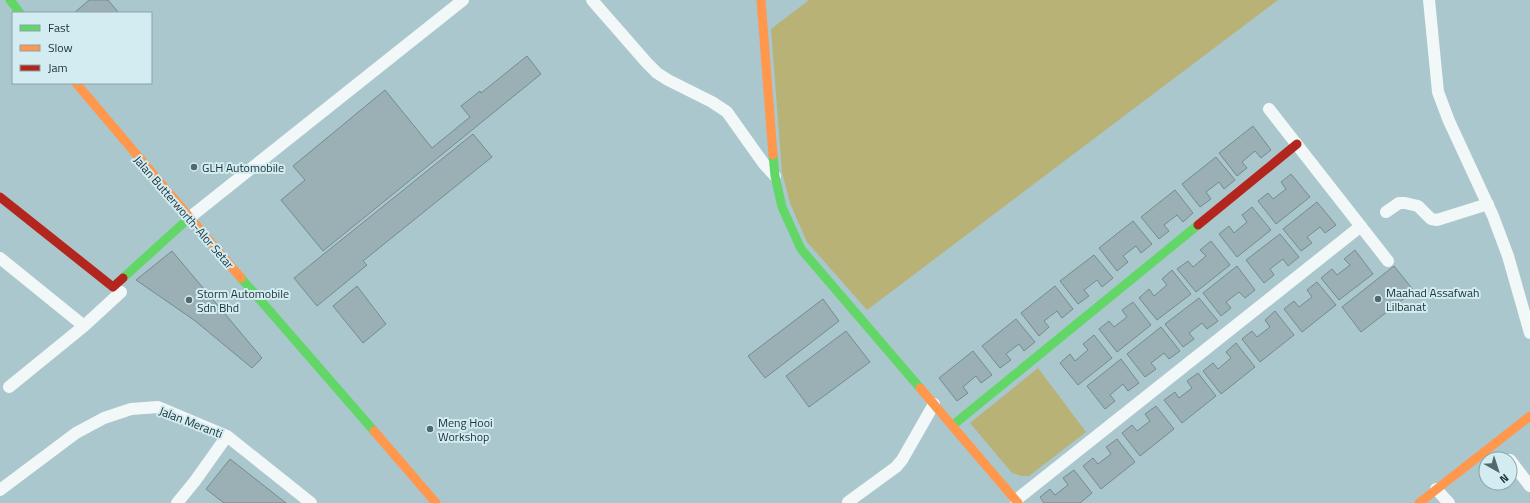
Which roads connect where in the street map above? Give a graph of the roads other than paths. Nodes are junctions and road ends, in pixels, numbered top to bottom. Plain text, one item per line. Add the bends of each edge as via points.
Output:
1 (10, 0) edge
2 (463, 0) edge
3 (592, 0) edge
4 (761, 0) edge
5 (1428, 0) edge
6 (19, 12) edge
7 (77, 84) edge
8 (1269, 109) dead end
9 (1297, 144) junction
10 (775, 176) junction
11 (0, 197) edge
12 (1488, 204) junction
13 (1386, 212) dead end
14 (189, 218) junction
15 (1361, 226) junction
16 (0, 258) edge
17 (1388, 261) dead end
18 (121, 292) dead end
19 (84, 326) junction
20 (1530, 333) edge
21 (9, 387) dead end
22 (934, 404) junction
23 (1530, 416) edge
24 (953, 425) junction
25 (227, 436) junction
26 (1496, 442) junction
27 (1503, 451) edge
28 (1518, 470) edge
29 (1530, 486) edge
30 (1436, 489) junction
31 (0, 490) edge
32 (848, 502) edge
33 (1017, 502) edge
34 (176, 503) edge
35 (311, 503) edge
36 (436, 503) edge
37 (1419, 503) edge
38 (1448, 503) edge

1 - 6 street
2 - 14 street
3 - 10 street via 657,73 727,112
4 - 10 street
5 - 12 street via 1438,92
7 - 14 street, Jalan Butterworth-Alor Setar
8 - 9 street
9 - 15 street
9 - 24 street
10 - 22 street via 782,207 801,248
11 - 14 street via 113,287
12 - 13 street via 1437,220 1432,219 1418,206 1405,202
12 - 20 street via 1508,256
14 - 36 street, Jalan Butterworth-Alor Setar
15 - 17 street
15 - 33 street
16 - 19 street
18 - 19 street
19 - 21 street
22 - 24 street
22 - 32 street via 902,460
23 - 26 street
24 - 33 street
25 - 31 street, Jalan Meranti via 158,408 131,409 104,418 76,433
25 - 34 street
25 - 35 street, Jalan Meranti
26 - 27 street
26 - 30 street
28 - 29 street
30 - 37 street
30 - 38 street

